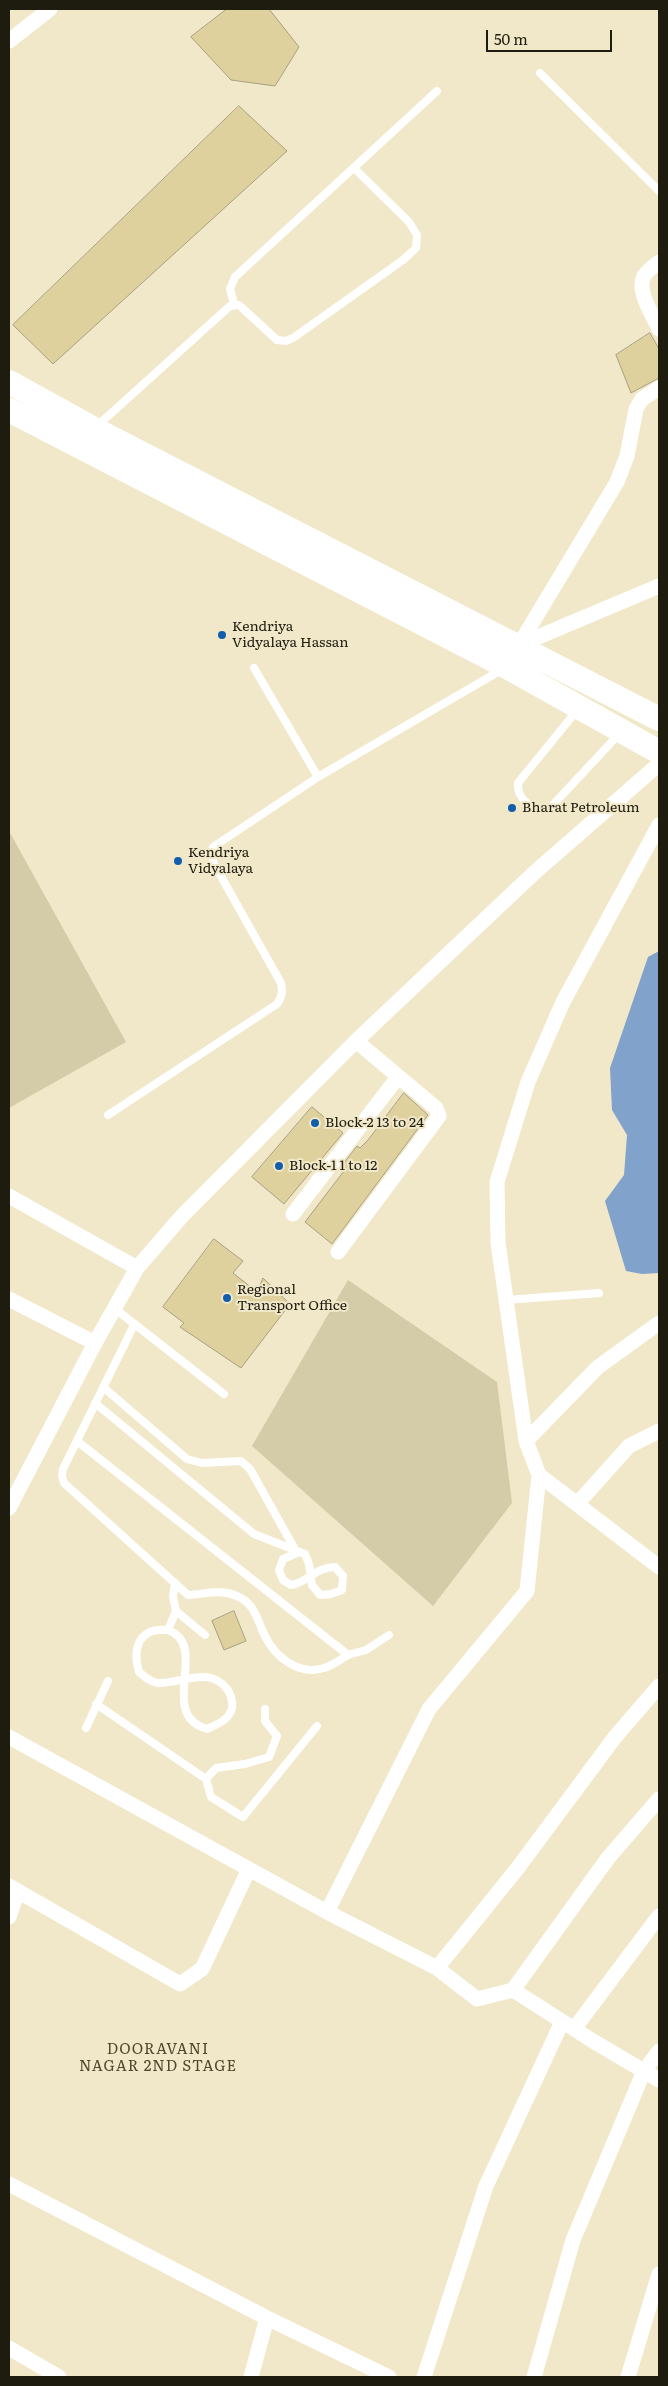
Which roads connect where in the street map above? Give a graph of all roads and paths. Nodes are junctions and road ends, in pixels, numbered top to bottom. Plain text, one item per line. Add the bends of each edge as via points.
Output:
1 (50, 9) edge
2 (9, 41) edge
3 (540, 73) dead end
4 (436, 91) dead end
5 (354, 168) junction
6 (659, 191) edge
7 (659, 262) edge
8 (234, 304) junction
9 (659, 329) edge
10 (9, 382) edge
11 (659, 388) edge
12 (9, 410) edge
13 (94, 429) junction
14 (82, 450) junction
15 (659, 586) edge
16 (519, 645) junction
17 (507, 667) junction
18 (254, 668) dead end
19 (578, 708) junction
20 (659, 719) edge
21 (621, 731) junction
22 (659, 752) edge
23 (659, 764) edge
24 (318, 777) junction
25 (659, 825) edge
26 (356, 1041) junction
27 (398, 1077) junction
28 (108, 1115) dead end
29 (9, 1196) edge
30 (293, 1214) dead end
31 (338, 1252) dead end
32 (137, 1268) junction
33 (600, 1293) dead end
34 (9, 1299) edge
35 (506, 1300) junction
36 (114, 1308) junction
37 (659, 1323) edge
38 (134, 1325) junction
39 (95, 1343) junction
40 (103, 1388) junction
41 (224, 1394) dead end
42 (96, 1403) junction
43 (659, 1431) edge
44 (77, 1441) junction
45 (526, 1441) junction
46 (539, 1475) junction
47 (577, 1504) junction
48 (9, 1508) edge
49 (297, 1552) junction
50 (659, 1567) edge
51 (312, 1576) junction
52 (175, 1583) junction
53 (176, 1611) junction
54 (168, 1630) junction
55 (205, 1635) dead end
56 (390, 1635) dead end
57 (348, 1655) junction
58 (184, 1679) junction
59 (108, 1681) dead end
60 (659, 1686) edge
61 (96, 1704) junction
62 (265, 1709) dead end
63 (317, 1726) dead end
64 (86, 1728) dead end
65 (9, 1737) edge
66 (206, 1779) junction
67 (659, 1799) edge
68 (249, 1869) junction
69 (13, 1888) edge
70 (327, 1912) junction
71 (659, 1916) edge
72 (9, 1917) edge
73 (437, 1968) junction
74 (513, 1990) junction
75 (568, 2025) junction
76 (659, 2051) edge
77 (644, 2071) junction
78 (659, 2080) edge
79 (9, 2184) edge
80 (659, 2274) edge
81 (267, 2318) junction
82 (9, 2348) edge
83 (59, 2377) edge
84 (251, 2377) edge
85 (389, 2377) edge
86 (424, 2377) edge
87 (534, 2377) edge
88 (628, 2377) edge

1 - 2 street
3 - 6 lane
4 - 5 lane
5 - 8 lane via 235,277 230,289
5 - 8 lane via 409,222 417,235 416,248 286,341 277,340
7 - 9 street via 645,274 642,282 642,290
8 - 13 lane
10 - 13 main road
11 - 16 street via 642,399 636,409 627,456 617,482
12 - 14 main road
13 - 14 main road
13 - 16 main road
14 - 17 main road
15 - 16 street
16 - 17 street
16 - 20 main road
17 - 19 main road
17 - 24 lane
18 - 24 lane
19 - 21 main road
19 - 21 lane via 518,783 520,794 529,804 539,809 551,807
21 - 22 main road
23 - 26 street via 534,873
24 - 28 lane via 217,842 211,853 214,864 281,984 281,998 277,1004
25 - 35 street via 563,1002 528,1082 504,1154 497,1182 496,1212
26 - 27 street
26 - 32 street via 182,1216
27 - 30 street
27 - 31 street via 436,1108 438,1120
29 - 32 street
32 - 36 street
33 - 35 lane
34 - 39 street
35 - 45 street
36 - 38 lane
36 - 39 street
37 - 45 street via 598,1367
38 - 40 lane
38 - 41 lane
39 - 48 street
40 - 42 lane
40 - 49 lane via 187,1459 202,1463 241,1461 250,1469
42 - 44 lane
42 - 49 lane via 254,1534
43 - 47 street via 629,1446
44 - 52 lane via 63,1469 64,1483
44 - 57 lane
45 - 46 street
46 - 47 street
46 - 70 street via 527,1591 429,1709
47 - 50 street
49 - 51 lane via 304,1554
49 - 51 lane via 283,1559 279,1570 283,1580 291,1584 301,1583
51 - 51 lane via 312,1585 320,1595 342,1590 343,1576 335,1567 321,1568
52 - 53 lane
52 - 57 lane via 188,1595 216,1591 238,1596 255,1610 264,1636 276,1654 299,1669 324,1668
53 - 54 lane
53 - 55 lane
54 - 58 lane via 182,1641 186,1654
54 - 58 lane via 150,1632 142,1638 135,1657 139,1672 157,1683
56 - 57 lane via 366,1650
58 - 58 lane via 208,1676 220,1681 229,1691 233,1704 229,1716 207,1729 194,1725 183,1706
59 - 61 lane
60 - 73 street via 615,1737 517,1869
61 - 64 lane
61 - 66 lane
62 - 66 lane via 265,1721 277,1736 269,1757 216,1768
63 - 66 lane via 243,1817 211,1797
65 - 68 street
67 - 74 street via 608,1858
68 - 69 street via 202,1969 180,1984
68 - 70 street
69 - 72 street
70 - 73 street
71 - 75 street
73 - 74 street via 476,1999
74 - 75 street
75 - 77 street
75 - 86 street via 486,2186
76 - 77 street
77 - 78 street
77 - 87 street via 573,2240
79 - 81 street
80 - 88 street
81 - 84 street
81 - 85 street
82 - 83 street

